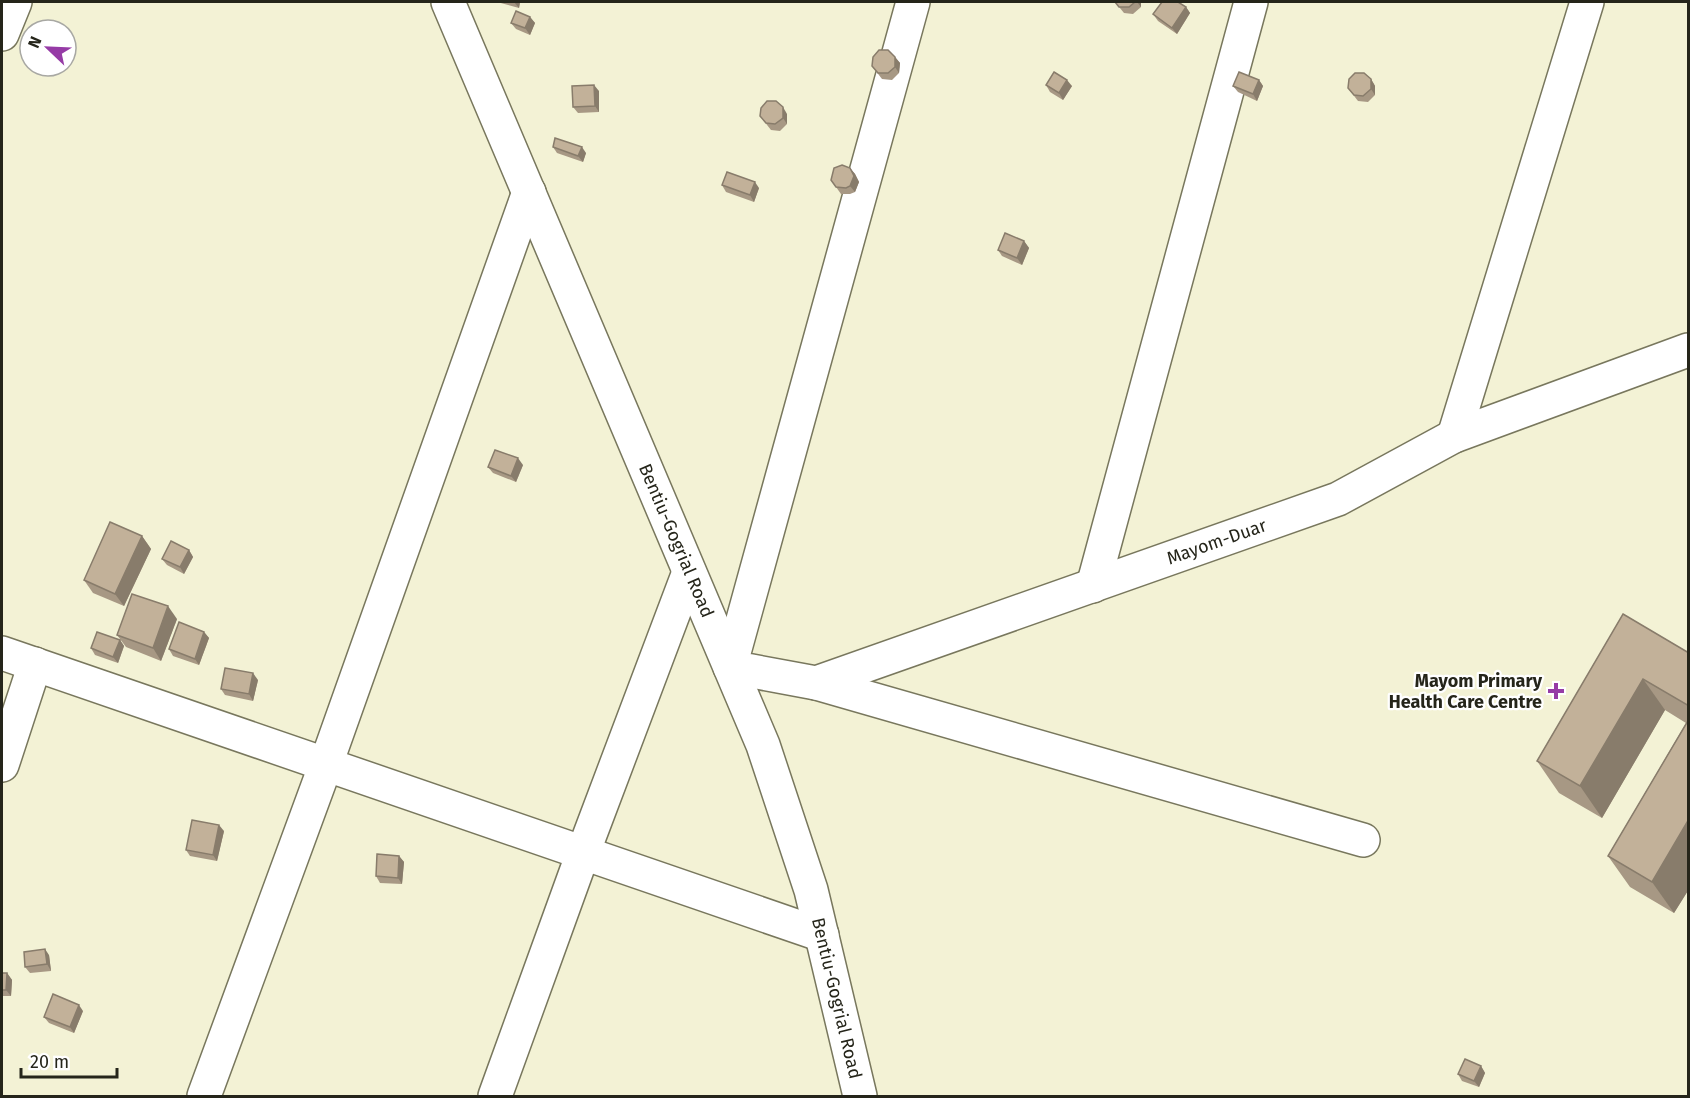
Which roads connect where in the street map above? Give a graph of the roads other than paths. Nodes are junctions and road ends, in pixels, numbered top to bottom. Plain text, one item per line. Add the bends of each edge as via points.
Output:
1 (15, 2) edge
2 (448, 2) edge
3 (913, 2) edge
4 (1251, 2) edge
5 (1587, 2) edge
6 (2, 34) edge
7 (529, 192) junction
8 (1689, 350) edge
9 (1454, 436) junction
10 (689, 572) junction
11 (1093, 586) junction
12 (2, 653) edge
13 (35, 664) junction
14 (730, 667) junction
15 (816, 683) junction
16 (326, 764) junction
17 (2, 765) edge
18 (1363, 840) dead end
19 (583, 853) junction
20 (822, 935) junction
21 (204, 1096) edge
22 (495, 1096) edge
23 (860, 1096) edge

1 - 6 street
2 - 7 street, Bentiu-Gogrial Road
3 - 14 street
4 - 11 street
5 - 9 street
7 - 10 street, Bentiu-Gogrial Road
7 - 16 street
8 - 9 street, Mayom-Duar
9 - 11 street, Mayom-Duar via 1338,499
10 - 14 street, Bentiu-Gogrial Road
10 - 19 street
11 - 15 street, Mayom-Duar
12 - 13 street
13 - 16 street
13 - 17 street
14 - 15 street, Mayom-Duar
14 - 20 street, Bentiu-Gogrial Road via 763,745
15 - 18 street
16 - 19 street
16 - 21 street
19 - 20 street
19 - 22 street
20 - 23 street, Bentiu-Gogrial Road

